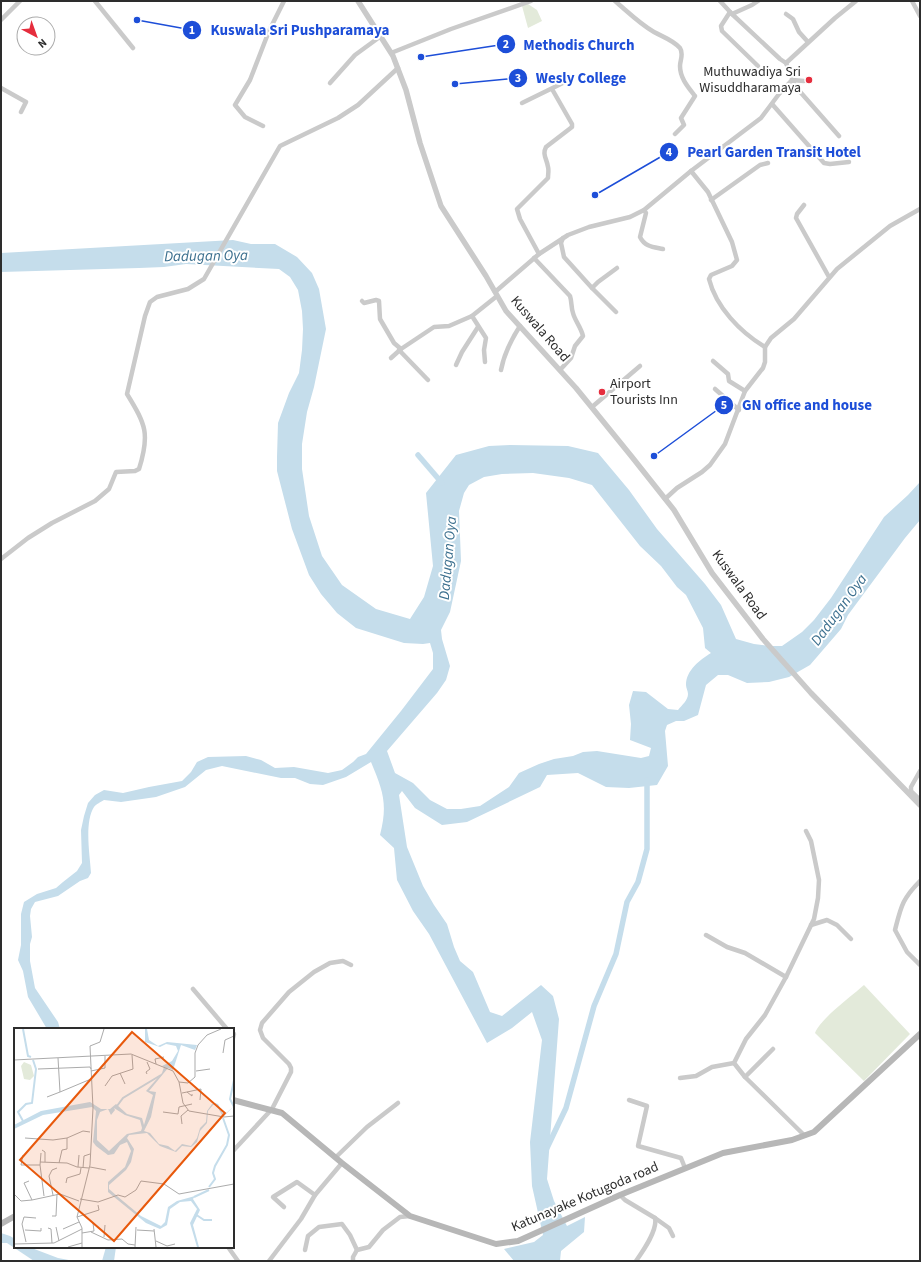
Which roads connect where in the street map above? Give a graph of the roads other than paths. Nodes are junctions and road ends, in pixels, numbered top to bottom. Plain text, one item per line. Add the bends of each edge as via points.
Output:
1 (20, 1) edge
2 (95, 1) edge
3 (284, 1) edge
4 (358, 1) edge
5 (531, 1) edge
6 (615, 1) edge
7 (720, 1) edge
8 (758, 1) edge
9 (856, 1) edge
10 (912, 1) edge
11 (731, 13) junction
12 (786, 14) dead end
13 (920, 16) edge
14 (1, 20) edge
15 (380, 36) junction
16 (808, 42) junction
17 (133, 48) dead end
18 (391, 53) junction
19 (786, 63) junction
20 (758, 66) dead end
21 (398, 68) junction
22 (571, 79) dead end
23 (792, 80) junction
24 (804, 81) dead end
25 (330, 83) dead end
26 (1, 88) edge
27 (552, 89) junction
28 (522, 104) dead end
29 (772, 104) junction
30 (21, 112) dead end
31 (263, 126) dead end
32 (675, 134) dead end
33 (838, 136) dead end
34 (849, 162) dead end
35 (768, 163) dead end
36 (691, 171) junction
37 (711, 200) junction
38 (804, 205) dead end
39 (644, 210) junction
40 (919, 213) edge
41 (563, 238) junction
42 (663, 249) dead end
43 (539, 254) junction
44 (534, 258) junction
45 (617, 268) dead end
46 (829, 277) junction
47 (592, 288) junction
48 (496, 294) junction
49 (362, 301) dead end
50 (616, 312) dead end
51 (472, 316) junction
52 (520, 326) junction
53 (478, 327) junction
54 (765, 347) junction
55 (400, 349) junction
56 (391, 358) dead end
57 (713, 361) dead end
58 (485, 362) dead end
59 (456, 365) dead end
60 (640, 366) dead end
61 (501, 370) dead end
62 (560, 370) junction
63 (428, 380) dead end
64 (715, 388) dead end
65 (745, 392) junction
66 (592, 407) junction
67 (739, 410) junction
68 (665, 499) junction
69 (1, 559) edge
70 (920, 771) edge
71 (920, 800) edge
72 (920, 805) edge
73 (806, 831) dead end
74 (920, 881) edge
75 (811, 925) junction
76 (706, 935) dead end
77 (851, 939) dead end
78 (351, 965) dead end
79 (920, 965) edge
80 (786, 977) junction
81 (193, 989) dead end
82 (226, 1028) edge
83 (920, 1034) edge
84 (773, 1049) dead end
85 (734, 1063) junction
86 (745, 1077) junction
87 (680, 1078) dead end
88 (234, 1100) edge
89 (629, 1100) dead end
90 (398, 1103) dead end
91 (272, 1109) junction
92 (804, 1135) junction
93 (234, 1150) edge
94 (336, 1157) junction
95 (342, 1163) junction
96 (685, 1168) junction
97 (315, 1195) junction
98 (620, 1195) junction
99 (284, 1207) dead end
100 (410, 1216) junction
101 (14, 1217) edge
102 (655, 1218) junction
103 (1, 1224) edge
104 (673, 1236) dead end
105 (229, 1248) edge
106 (305, 1250) dead end
107 (357, 1250) junction
108 (238, 1261) edge
109 (269, 1261) edge
110 (353, 1261) edge
111 (636, 1261) edge

1 - 14 street
2 - 17 street
3 - 31 street via 250,80 235,105 245,118
4 - 15 street, Kuswala Road
5 - 18 street
6 - 32 street via 682,52 682,78 695,96 681,118 684,125
7 - 11 street
8 - 11 street
9 - 16 street
10 - 13 street
11 - 19 street
11 - 20 street via 720,26 722,31
12 - 16 street via 793,19 799,32
15 - 18 street, Kuswala Road
15 - 25 street via 355,55
16 - 19 street
18 - 21 street, Kuswala Road
19 - 23 street
21 - 48 street, Kuswala Road via 442,206
21 - 69 street via 358,105 338,118 280,146 204,279 188,289 157,297 150,302 127,394 142,418 146,433 139,469 135,472 116,472 109,490 95,501 52,523
22 - 27 street
23 - 24 street
23 - 29 street
23 - 33 street
26 - 30 street via 26,102
27 - 28 street
27 - 43 street via 572,127 546,146 544,156 548,166 548,178 517,210
29 - 34 street via 824,163
29 - 36 street via 761,118
35 - 37 street via 760,165
36 - 37 street via 708,192
36 - 39 street
37 - 54 street via 738,260 732,266 711,275 711,288 719,303 739,328
38 - 46 street via 796,218
39 - 41 street via 630,217 589,227
39 - 42 street via 646,213 640,237 649,246
40 - 46 street via 890,226
41 - 43 street
41 - 47 street via 561,244 564,257
43 - 44 street
44 - 48 street
44 - 62 street via 570,296 573,313 582,330 583,336 575,346 571,358
45 - 47 street
46 - 54 street via 794,319
47 - 50 street
48 - 51 street
48 - 52 street, Kuswala Road via 506,311
49 - 55 street via 379,301 380,319
51 - 53 street
51 - 55 street via 449,326 434,327
52 - 61 street via 503,358
52 - 62 street, Kuswala Road
53 - 58 street via 486,338
53 - 59 street
54 - 65 street via 765,362
55 - 56 street
55 - 63 street
57 - 65 street via 728,374 729,381
60 - 66 street
62 - 66 street, Kuswala Road
64 - 67 street
65 - 67 street
66 - 68 street, Kuswala Road
67 - 68 street via 726,444 710,465
68 - 72 street, Kuswala Road via 712,573 763,639 811,693
70 - 71 street via 911,787 911,791
73 - 75 street via 811,841 819,880 818,898
74 - 79 street via 910,890 902,905 896,930 907,952
75 - 77 street via 828,920
75 - 80 street
76 - 80 street via 727,947 745,953
78 - 91 street via 343,961 330,962 314,972 288,992 262,1023 260,1030 263,1038 291,1068
80 - 85 street via 765,1015 746,1039
81 - 82 street
83 - 92 main road, Katunayake Kotugoda road via 814,1132
84 - 86 street
85 - 86 street
85 - 87 street via 712,1067 696,1076
86 - 92 street
88 - 91 main road, Katunayake Kotugoda road
89 - 96 street via 647,1106 638,1146 681,1158
90 - 94 street via 367,1127
91 - 93 street
91 - 94 main road, Katunayake Kotugoda road via 282,1113
92 - 96 main road, Katunayake Kotugoda road via 792,1140 723,1154
94 - 95 main road, Katunayake Kotugoda road
95 - 97 street
95 - 100 main road, Katunayake Kotugoda road
96 - 98 main road, Katunayake Kotugoda road
97 - 99 street via 297,1182 272,1198
97 - 109 street via 302,1219
98 - 100 main road, Katunayake Kotugoda road via 518,1241 496,1244
98 - 102 street
100 - 107 street via 400,1217 383,1230 368,1247
101 - 103 main road
102 - 104 street via 669,1228
102 - 111 street via 656,1223 648,1243
105 - 108 street
106 - 107 street via 308,1236 319,1227 342,1224
107 - 110 street

